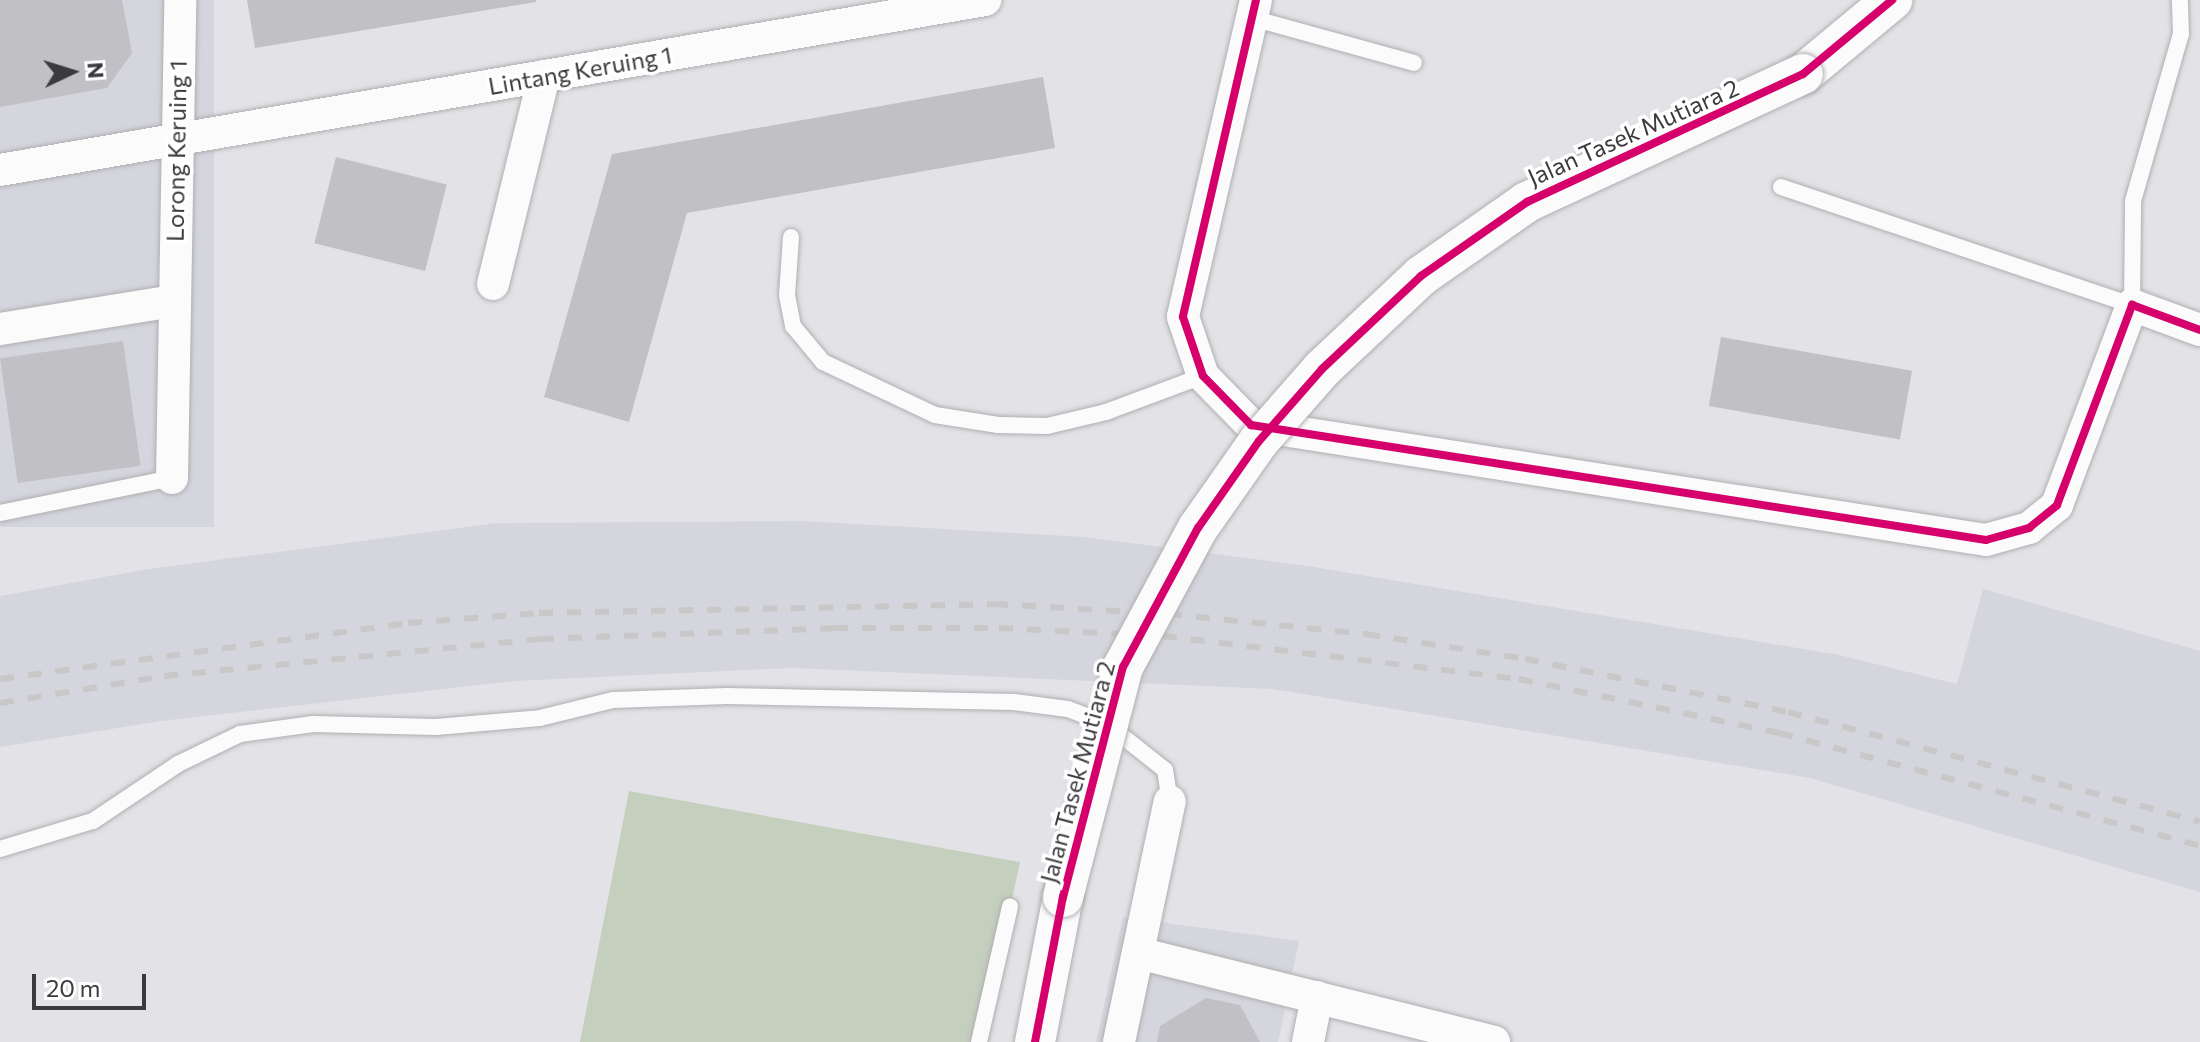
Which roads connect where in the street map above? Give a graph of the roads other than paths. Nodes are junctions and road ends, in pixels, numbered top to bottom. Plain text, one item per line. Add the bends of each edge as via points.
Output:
1 (180, 0) edge
2 (985, 0) edge
3 (2180, 0) edge
4 (1884, 5) edge
5 (1254, 9) edge
6 (1414, 63) dead end
7 (544, 76) junction
8 (175, 140) junction
9 (0, 170) edge
10 (1781, 187) dead end
11 (791, 237) dead end
12 (493, 284) dead end
13 (173, 301) junction
14 (2132, 305) junction
15 (0, 329) edge
16 (2200, 330) edge
17 (1203, 376) junction
18 (172, 478) joint
19 (0, 513) edge
20 (1170, 801) joint
21 (0, 849) edge
22 (1010, 907) dead end
23 (1138, 953) junction
24 (1317, 997) junction
25 (1478, 1040) edge
26 (979, 1042) edge
27 (1035, 1042) edge
28 (1119, 1042) edge
29 (1308, 1042) edge

1 - 8 street, Lorong Keruing 1
2 - 7 street, Lintang Keruing 1
3 - 14 lane via 2181,34 2133,201
4 - 27 street, Jalan Tasek Mutiara 2, bridge via 1803,74 1527,202 1421,276 1322,369 1259,441 1198,528 1123,667 1063,897
5 - 6 lane
5 - 17 street via 1183,317
7 - 8 street, Lintang Keruing 1
7 - 12 street
8 - 9 street, Lintang Keruing 1
8 - 13 street, Lorong Keruing 1
10 - 14 lane
11 - 17 lane via 787,295 793,326 823,362 935,415 1047,426 1106,412
13 - 15 street
13 - 18 street, Lorong Keruing 1
14 - 16 street
14 - 17 street via 2057,505 2029,528 1986,540 1251,425
18 - 19 lane
20 - 21 lane via 1165,770 1107,724 1068,709 998,702 613,700 540,718 436,727 313,724 240,734 178,764 93,821
20 - 23 street
22 - 26 lane
23 - 24 street
23 - 28 street
24 - 25 street
24 - 29 street

